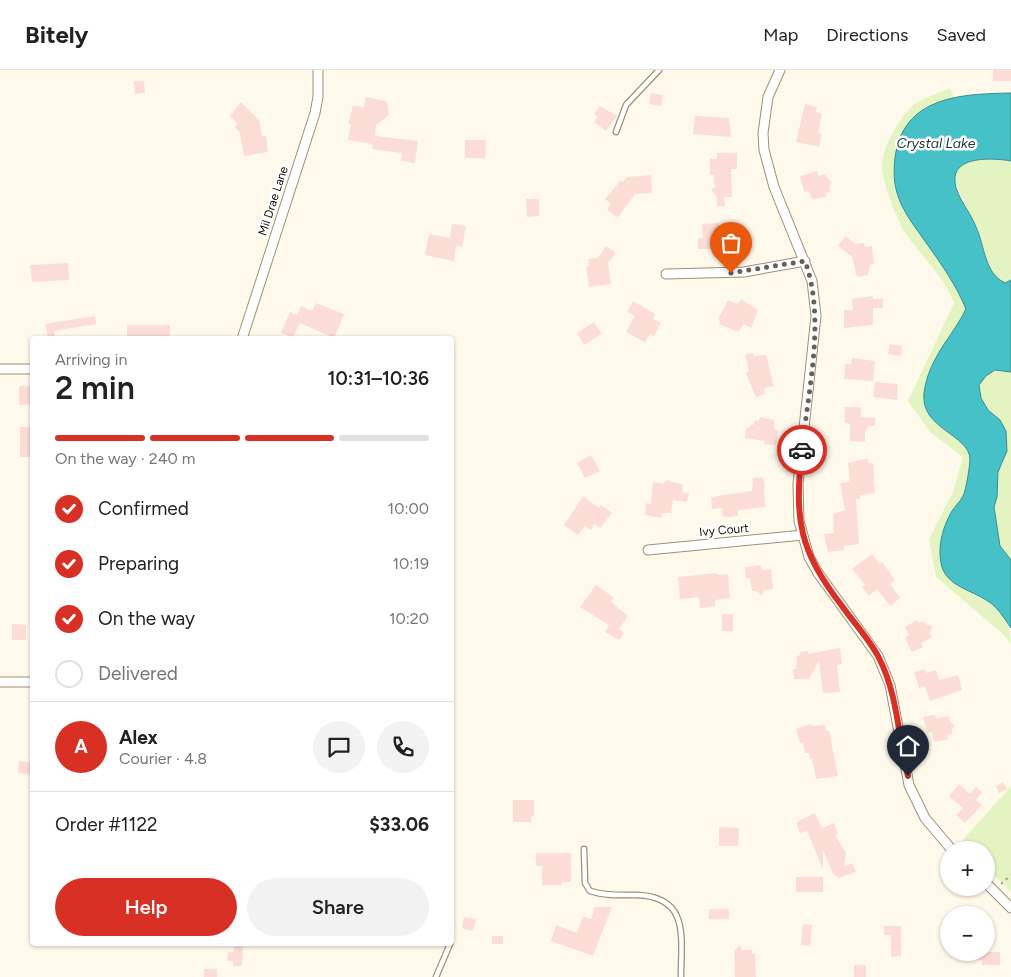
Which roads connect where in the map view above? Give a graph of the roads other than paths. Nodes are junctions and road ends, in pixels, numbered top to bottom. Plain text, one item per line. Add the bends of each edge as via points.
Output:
1 (318, 70) edge
2 (659, 70) edge
3 (780, 70) edge
4 (616, 132) dead end
5 (805, 261) junction
6 (666, 274) dead end
7 (243, 336) edge
8 (0, 369) edge
9 (30, 369) edge
10 (803, 535) junction
11 (648, 550) dead end
12 (0, 682) edge
13 (30, 682) edge
14 (944, 841) edge
15 (584, 849) dead end
16 (995, 893) edge
17 (1011, 908) edge
18 (449, 946) edge
19 (436, 977) edge
20 (681, 977) edge

1 - 7 street, Mil Drae Lane via 315,113
2 - 4 lane via 626,105
3 - 5 street via 768,97 764,150 774,187
5 - 6 street via 744,272
5 - 10 street via 812,281 816,316 798,484 798,512
8 - 9 street
10 - 11 street, Ivy Court
10 - 14 street via 818,573 878,656 890,685 909,785 925,818
12 - 13 street
15 - 20 lane via 585,883 590,892 650,896 669,903 678,916 681,930
16 - 17 street
18 - 19 lane

